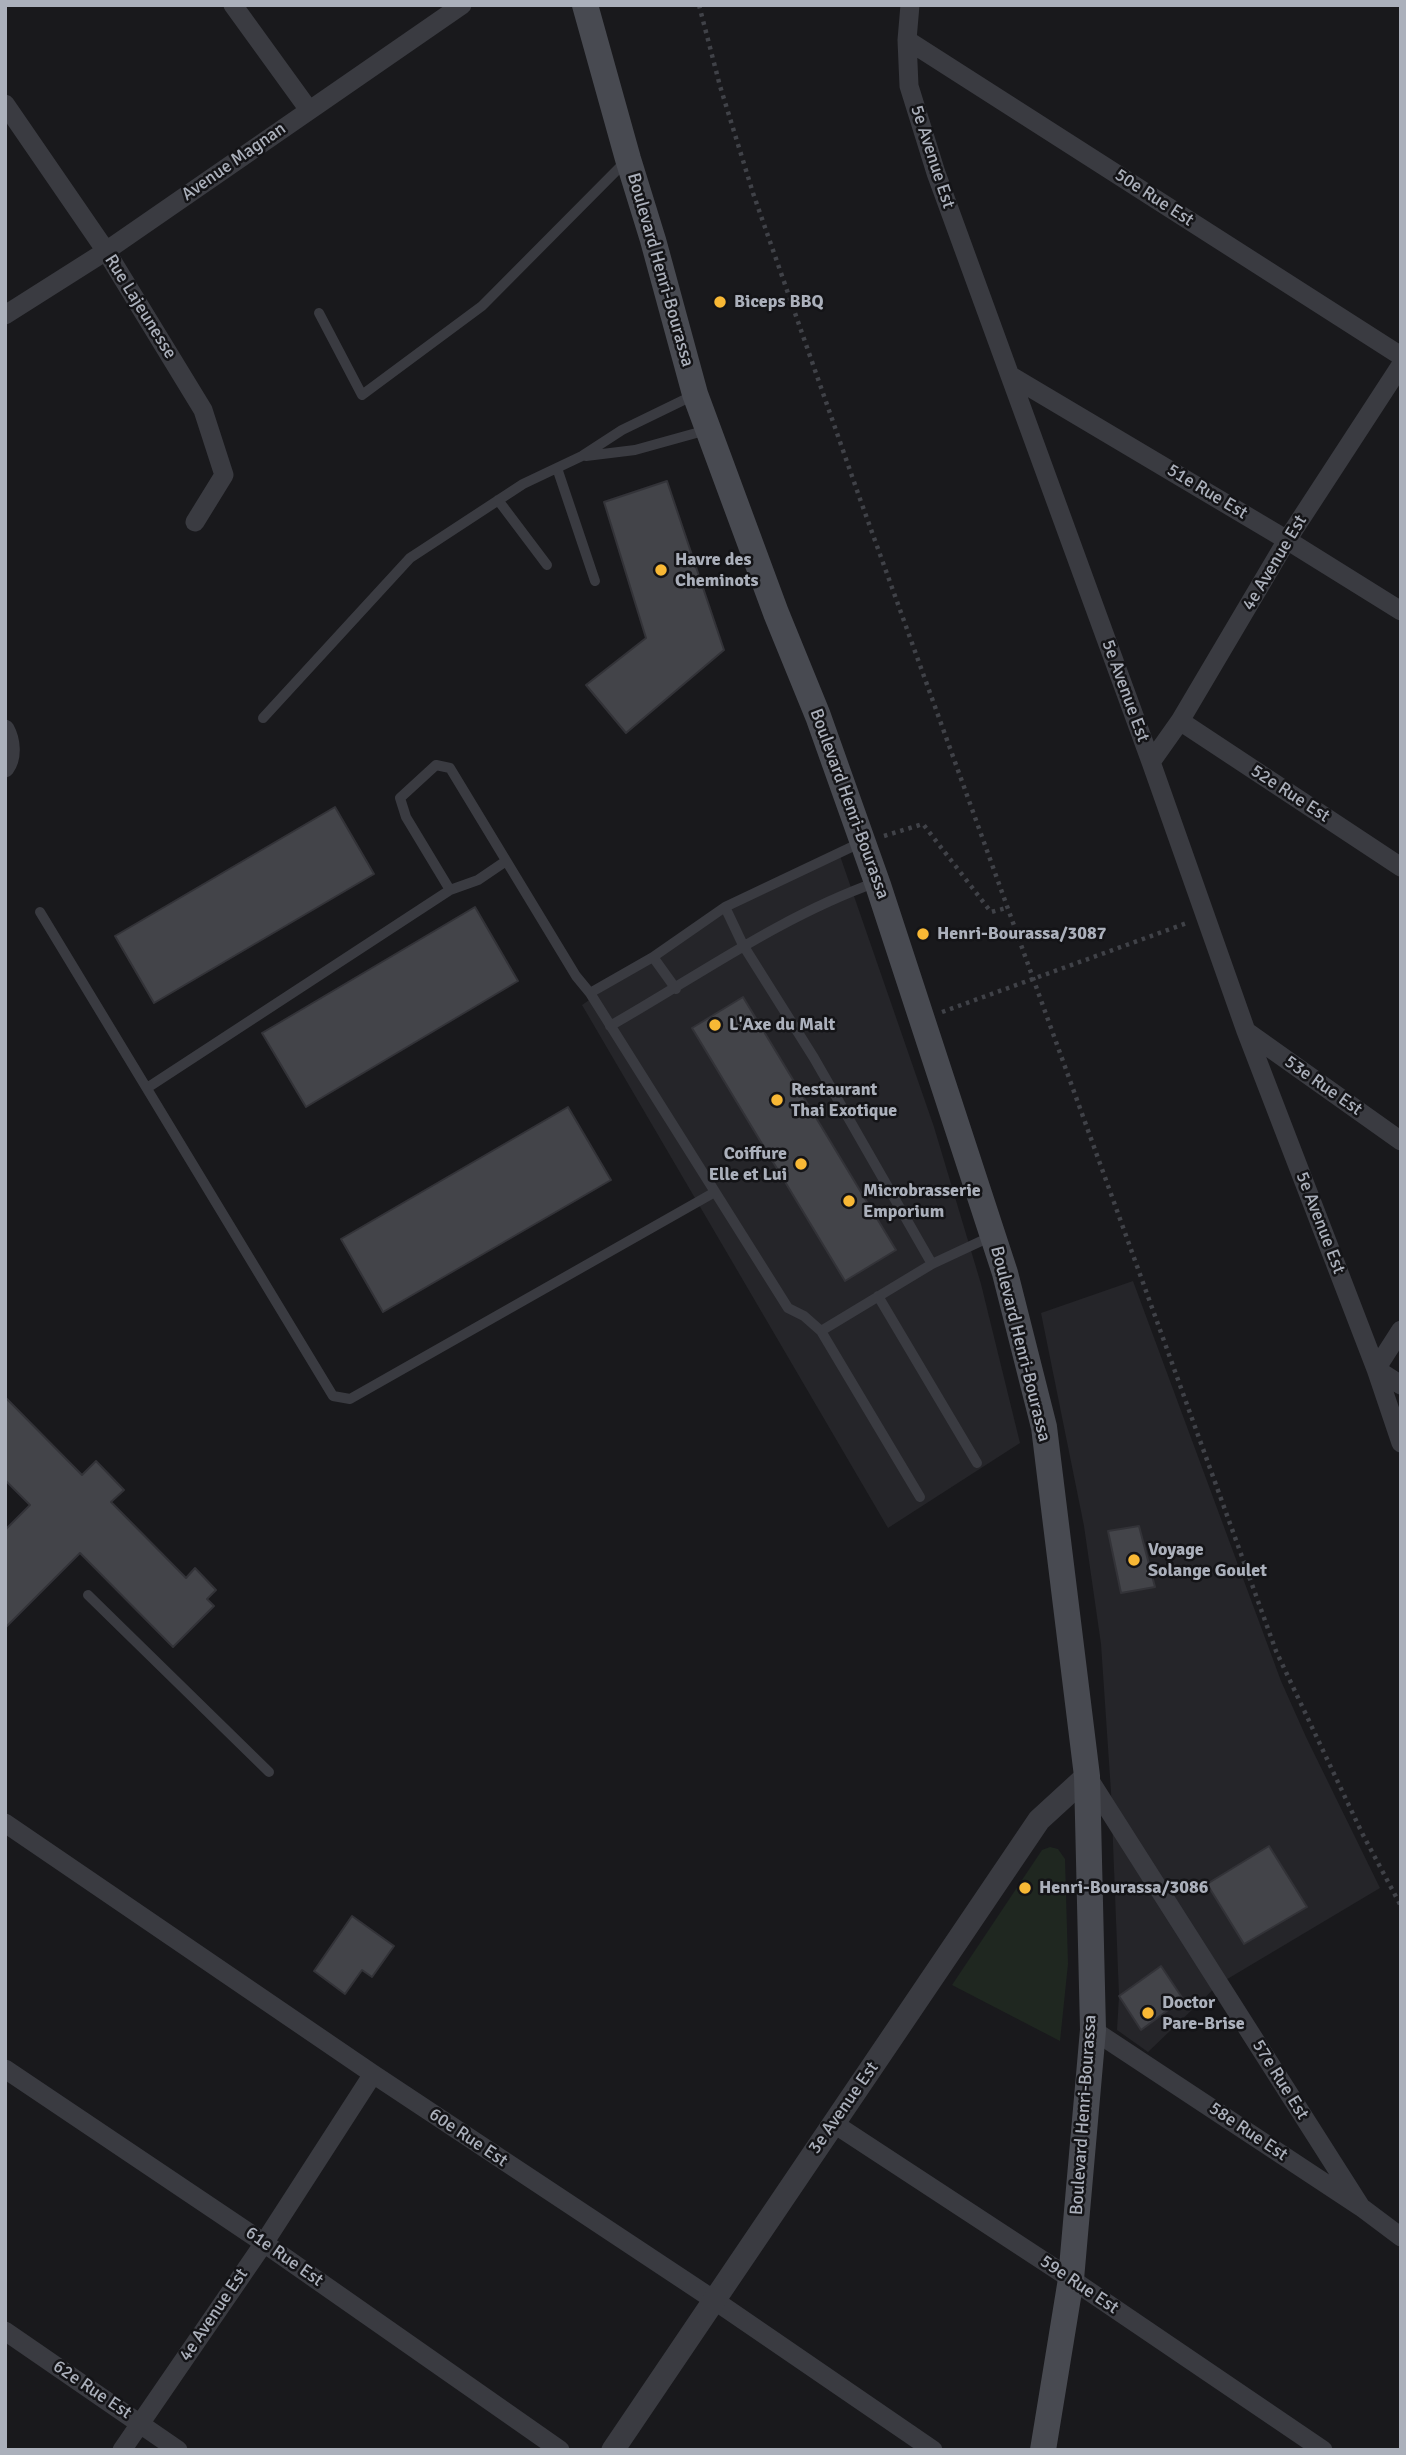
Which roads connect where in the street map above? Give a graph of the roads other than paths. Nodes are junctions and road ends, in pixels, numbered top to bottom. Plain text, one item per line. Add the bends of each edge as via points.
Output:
1 (233, 5) edge
2 (462, 5) edge
3 (585, 5) edge
4 (910, 5) edge
5 (907, 40) junction
6 (5, 104) edge
7 (309, 110) junction
8 (628, 159) junction
9 (106, 251) junction
10 (319, 313) dead end
11 (5, 315) edge
12 (1401, 356) edge
13 (1401, 365) edge
14 (1011, 376) junction
15 (695, 394) junction
16 (707, 430) junction
17 (582, 456) junction
18 (557, 468) junction
19 (498, 500) junction
20 (195, 522) dead end
21 (1287, 540) junction
22 (547, 565) dead end
23 (595, 580) dead end
24 (1401, 611) edge
25 (263, 718) dead end
26 (1180, 721) junction
27 (5, 729) edge
28 (1151, 762) junction
29 (5, 768) edge
30 (864, 842) junction
31 (506, 861) junction
32 (1401, 867) edge
33 (877, 882) junction
34 (450, 890) junction
35 (725, 907) junction
36 (40, 912) dead end
37 (743, 945) junction
38 (653, 957) junction
39 (676, 989) junction
40 (590, 993) junction
41 (610, 1026) junction
42 (1245, 1031) junction
43 (147, 1088) junction
44 (1401, 1141) edge
45 (715, 1192) junction
46 (993, 1235) junction
47 (932, 1264) junction
48 (878, 1296) junction
49 (1401, 1330) edge
50 (821, 1331) junction
51 (1376, 1369) junction
52 (1401, 1385) edge
53 (1401, 1443) edge
54 (977, 1464) dead end
55 (920, 1496) dead end
56 (88, 1595) dead end
57 (268, 1772) dead end
58 (1087, 1776) junction
59 (5, 1823) edge
60 (1093, 2029) junction
61 (5, 2069) edge
62 (373, 2074) junction
63 (832, 2123) junction
64 (1361, 2207) junction
65 (1401, 2237) edge
66 (264, 2243) junction
67 (1071, 2279) junction
68 (714, 2300) junction
69 (5, 2331) edge
70 (140, 2424) junction
71 (122, 2450) edge
72 (178, 2450) edge
73 (560, 2450) edge
74 (613, 2450) edge
75 (933, 2450) edge
76 (1043, 2450) edge
77 (1323, 2450) edge

1 - 7 street
2 - 7 street, Avenue Magnan
3 - 8 main road, Boulevard Henri-Bourassa
4 - 5 street, 5e Avenue Est
5 - 12 street, 50e Rue Est
5 - 14 street, 5e Avenue Est via 909,86
6 - 9 street, Rue Lajeunesse
7 - 9 street, Avenue Magnan
8 - 10 lane via 482,306 362,396
8 - 15 main road, Boulevard Henri-Bourassa
9 - 11 street, Avenue Magnan
9 - 20 street, Rue Lajeunesse via 203,410 224,475
13 - 21 street, 4e Avenue Est
14 - 21 street, 51e Rue Est
14 - 28 street, 5e Avenue Est
15 - 16 main road, Boulevard Henri-Bourassa
15 - 17 lane via 622,430
16 - 17 lane via 635,450
16 - 30 main road, Boulevard Henri-Bourassa
17 - 18 lane
18 - 19 lane
18 - 23 lane
19 - 22 lane
19 - 25 lane via 411,558
21 - 24 street, 51e Rue Est
21 - 26 street, 4e Avenue Est
26 - 28 street, 4e Avenue Est
26 - 32 street, 52e Rue Est
27 - 29 street via 10,751
28 - 42 street, 5e Avenue Est
30 - 33 main road, Boulevard Henri-Bourassa
30 - 35 lane
31 - 34 lane via 478,880
31 - 34 lane via 450,768 436,765 400,798 406,817
31 - 40 lane
33 - 37 lane via 834,897
33 - 46 main road, Boulevard Henri-Bourassa
34 - 43 lane
35 - 37 lane
35 - 38 lane
36 - 43 lane
37 - 39 lane
37 - 47 lane
38 - 39 lane
38 - 40 lane
39 - 41 lane
40 - 41 lane
41 - 45 lane
42 - 44 street, 53e Rue Est
42 - 51 street, 5e Avenue Est
43 - 45 lane via 333,1396 350,1399
45 - 50 lane via 789,1308
46 - 47 lane
46 - 58 main road, Boulevard Henri-Bourassa via 1044,1427
47 - 48 lane
48 - 50 lane
48 - 54 lane
49 - 51 street
50 - 55 lane
51 - 52 street
51 - 53 street, 5e Avenue Est
56 - 57 lane
58 - 60 main road, Boulevard Henri-Bourassa
58 - 63 street, 3e Avenue Est via 1039,1820
58 - 64 street, 57e Rue Est
59 - 62 street, 60e Rue Est
60 - 64 street, 58e Rue Est
60 - 67 main road, Boulevard Henri-Bourassa
61 - 66 street, 61e Rue Est
62 - 66 street, 4e Avenue Est
62 - 68 street, 60e Rue Est
63 - 67 street, 59e Rue Est
63 - 68 street, 3e Avenue Est
64 - 65 street, 58e Rue Est
66 - 70 street, 4e Avenue Est
66 - 73 street, 61e Rue Est
67 - 76 main road, Boulevard Henri-Bourassa
67 - 77 street, 59e Rue Est
68 - 74 street, 3e Avenue Est
68 - 75 street, 60e Rue Est
69 - 70 street, 62e Rue Est
70 - 71 street, 4e Avenue Est
70 - 72 street, 62e Rue Est

